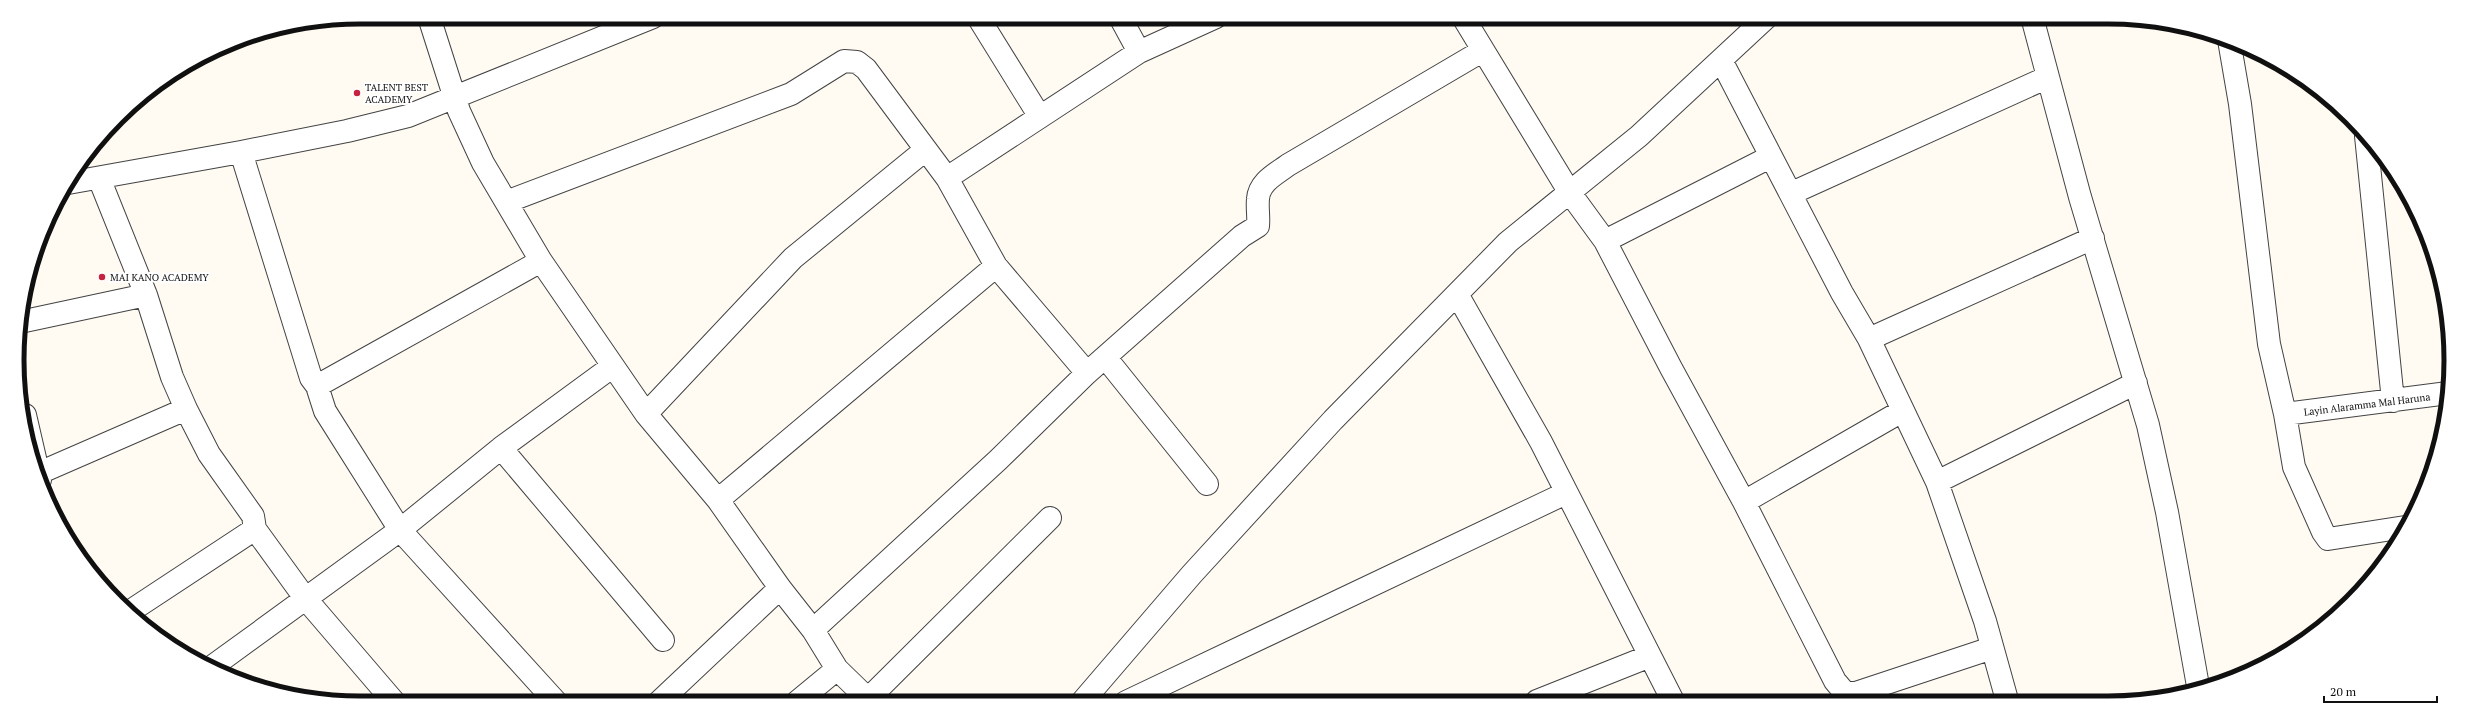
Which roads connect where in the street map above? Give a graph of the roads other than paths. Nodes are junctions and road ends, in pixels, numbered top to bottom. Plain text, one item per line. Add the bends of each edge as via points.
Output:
1 (431, 24) edge
2 (636, 24) edge
3 (982, 24) edge
4 (1124, 24) edge
5 (1201, 24) edge
6 (1467, 24) edge
7 (1759, 24) edge
8 (2034, 24) edge
9 (2230, 47) edge
10 (1482, 51) junction
11 (1139, 52) junction
12 (1721, 60) junction
13 (2048, 77) junction
14 (455, 98) junction
15 (1040, 117) junction
16 (2367, 145) edge
17 (924, 151) junction
18 (241, 152) junction
19 (1770, 157) junction
20 (99, 178) junction
21 (947, 178) junction
22 (75, 182) edge
23 (1570, 193) junction
24 (1792, 193) junction
25 (506, 202) junction
26 (2093, 238) junction
27 (1605, 241) junction
28 (541, 261) junction
29 (996, 266) junction
30 (1457, 294) junction
31 (146, 295) junction
32 (27, 321) edge
33 (1869, 339) junction
34 (1105, 357) junction
35 (613, 366) junction
36 (1087, 373) junction
37 (2136, 382) junction
38 (317, 386) junction
39 (2442, 394) edge
40 (2393, 401) junction
41 (186, 409) junction
42 (1902, 411) junction
43 (646, 414) junction
44 (2285, 414) junction
45 (501, 448) junction
46 (44, 474) edge
47 (1937, 482) junction
48 (1207, 484) dead end
49 (1566, 494) junction
50 (718, 500) junction
51 (1744, 502) junction
52 (1050, 518) dead end
53 (2399, 528) edge
54 (255, 529) junction
55 (400, 530) junction
56 (780, 588) junction
57 (305, 598) junction
58 (134, 609) edge
59 (813, 630) junction
60 (663, 640) dead end
61 (1992, 648) junction
62 (1650, 656) junction
63 (216, 663) edge
64 (837, 669) junction
65 (2198, 684) edge
66 (389, 696) edge
67 (551, 696) edge
68 (664, 696) edge
69 (804, 696) edge
70 (864, 696) edge
71 (874, 696) edge
72 (1087, 696) edge
73 (1139, 696) edge
74 (1550, 696) edge
75 (1670, 696) edge
76 (2006, 696) edge

1 - 14 street
2 - 14 street
3 - 15 street
4 - 11 street
5 - 11 street
6 - 10 street
7 - 12 street
8 - 13 street
9 - 44 street via 2240,104 2269,344
10 - 23 street
10 - 34 street via 1288,165 1261,186 1258,199 1258,226 1242,236
11 - 15 street
12 - 19 street
12 - 23 street via 1639,136
13 - 24 street
13 - 26 street
14 - 18 street via 408,116
14 - 25 street via 483,163
15 - 21 street
16 - 40 street
17 - 21 street
17 - 25 street via 866,69 857,62 844,61 791,94
17 - 43 street via 793,258
18 - 20 street
18 - 38 street via 311,378
19 - 24 street
19 - 27 street
20 - 22 street
20 - 31 street
21 - 29 street
23 - 27 street
23 - 30 street via 1508,242
24 - 33 street via 1842,293
25 - 28 street
26 - 33 street
26 - 37 street
27 - 51 street
28 - 35 street
28 - 38 street
29 - 36 street
29 - 50 street
30 - 49 street via 1541,442
30 - 72 street via 1333,420 1213,551
31 - 32 street
31 - 41 street via 172,377
33 - 42 street
34 - 36 street
34 - 48 street
35 - 43 street
35 - 45 street
36 - 59 street via 998,460
37 - 47 street
37 - 65 street via 2167,512
38 - 55 street via 325,411
39 - 40 street, Layin Alaramma Mal Haruna
40 - 44 street, Layin Alaramma Mal Haruna
41 - 46 street
41 - 54 street via 209,454 253,516
42 - 47 street
42 - 51 street
43 - 50 street
44 - 53 street via 2294,467 2328,539
45 - 55 street
45 - 60 street
47 - 61 street
49 - 62 street
49 - 73 street
50 - 56 street
51 - 61 street via 1835,681 1845,693 1856,693
52 - 71 street
54 - 57 street
54 - 58 street
55 - 57 street
55 - 67 street
56 - 59 street
56 - 68 street
57 - 63 street
57 - 66 street
59 - 64 street
61 - 76 street
62 - 74 street
62 - 75 street
64 - 69 street
64 - 70 street

